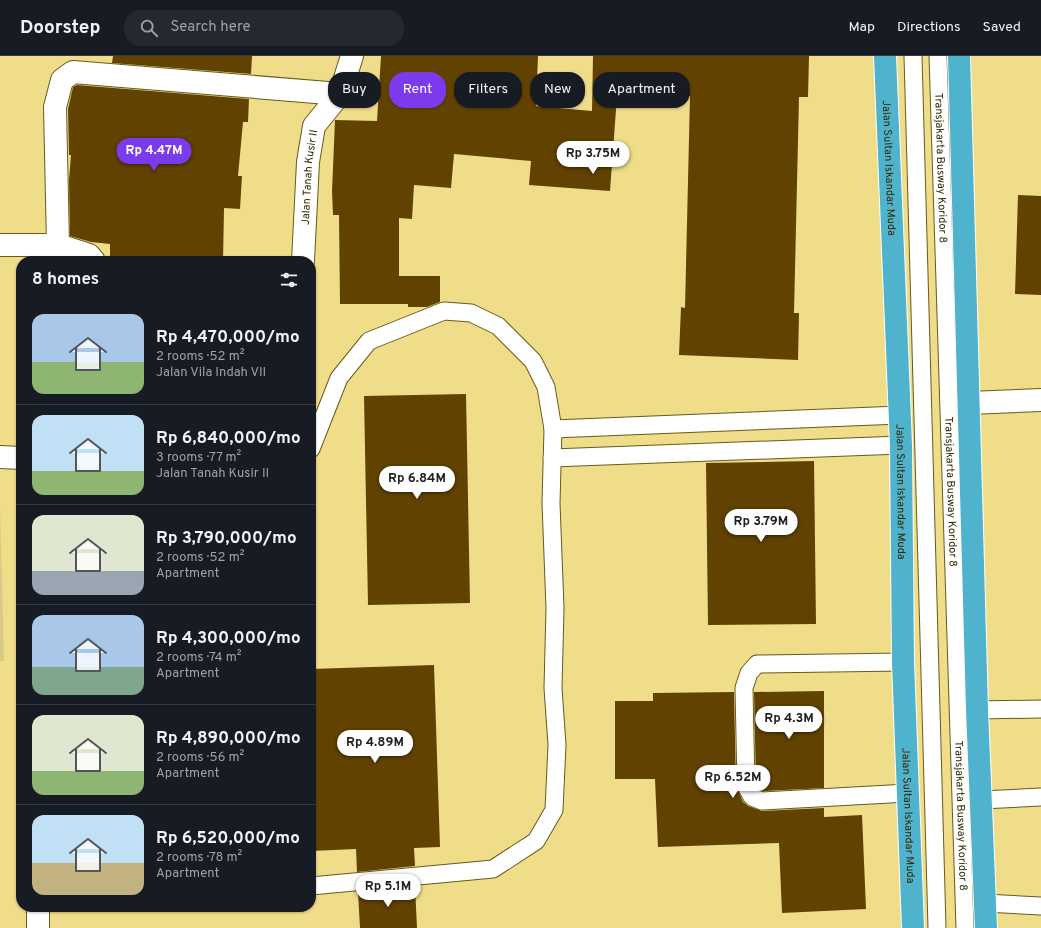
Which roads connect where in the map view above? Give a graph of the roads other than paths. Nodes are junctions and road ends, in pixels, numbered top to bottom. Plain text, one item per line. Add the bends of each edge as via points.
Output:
1 (352, 56) edge
2 (885, 56) edge
3 (913, 56) edge
4 (938, 56) edge
5 (959, 56) edge
6 (347, 72) edge
7 (328, 93) edge
8 (329, 108) edge
9 (0, 245) edge
10 (58, 245) junction
11 (91, 256) edge
12 (303, 256) edge
13 (1041, 400) edge
14 (969, 403) junction
15 (900, 415) junction
16 (553, 428) junction
17 (316, 436) edge
18 (901, 445) junction
19 (0, 457) edge
20 (16, 458) edge
21 (552, 458) junction
22 (903, 662) junction
23 (1041, 709) edge
24 (977, 710) junction
25 (908, 793) junction
26 (1041, 797) edge
27 (981, 800) junction
28 (316, 886) edge
29 (984, 903) junction
30 (1041, 906) edge
31 (38, 912) edge
32 (38, 928) edge
33 (913, 928) edge
34 (937, 928) edge
35 (965, 928) edge
36 (986, 928) edge

1 - 6 street, Jalan Tanah Kusir II
2 - 15 highway, Jalan Sultan Iskandar Muda
3 - 34 lane
4 - 35 lane, Transjakarta Busway Koridor 8
5 - 14 highway
7 - 10 street via 73,72 62,80 54,107
8 - 12 street, Jalan Tanah Kusir II via 314,126 308,162
9 - 10 street
10 - 11 street
13 - 14 street
14 - 24 highway
15 - 16 lane
15 - 18 highway, Jalan Sultan Iskandar Muda
16 - 17 lane via 546,386 533,361 498,326 471,314 444,311 369,341 339,378
16 - 21 lane
18 - 21 lane
18 - 22 highway, Jalan Sultan Iskandar Muda
19 - 20 street
21 - 28 lane via 555,608 553,688 557,745 554,810 536,841 493,869
22 - 25 highway, Jalan Sultan Iskandar Muda
22 - 25 lane via 758,664 749,673 744,688 746,786 752,797 762,801
23 - 24 lane
24 - 27 highway
25 - 33 highway, Jalan Sultan Iskandar Muda
26 - 27 lane
27 - 29 highway
29 - 30 lane
29 - 36 highway
31 - 32 street

